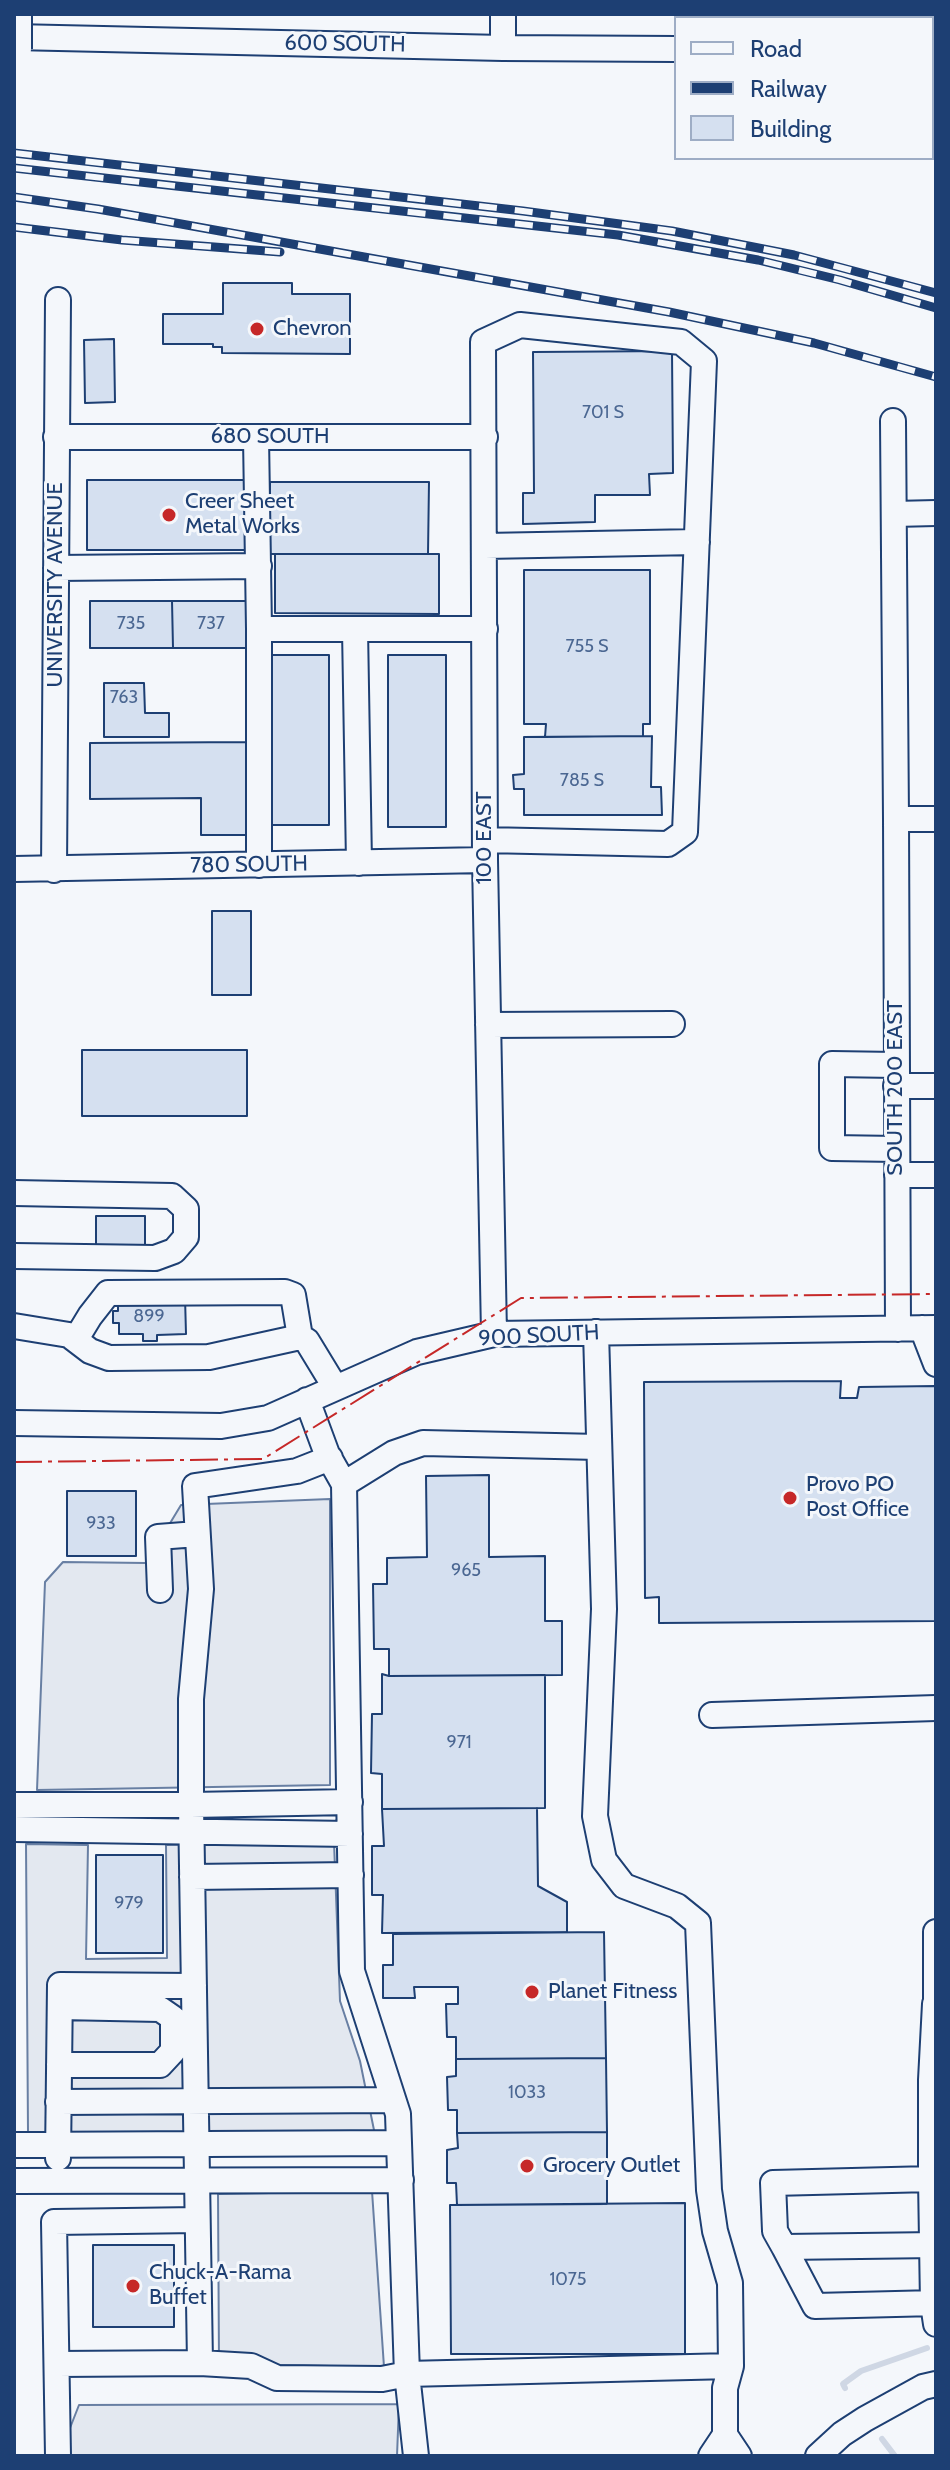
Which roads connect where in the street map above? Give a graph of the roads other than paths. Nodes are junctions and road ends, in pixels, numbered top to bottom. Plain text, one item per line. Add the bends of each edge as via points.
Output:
1 (14, 14) edge
2 (503, 14) edge
3 (62, 26) edge
4 (14, 37) edge
5 (503, 48) junction
6 (14, 49) edge
7 (674, 49) edge
8 (58, 300) dead end
9 (893, 421) dead end
10 (56, 437) junction
11 (256, 437) junction
12 (485, 437) junction
13 (936, 513) edge
14 (894, 514) junction
15 (697, 542) junction
16 (485, 546) junction
17 (259, 566) junction
18 (56, 568) junction
19 (259, 629) junction
20 (355, 629) junction
21 (485, 629) junction
22 (896, 819) junction
23 (936, 819) edge
24 (485, 850) junction
25 (359, 863) junction
26 (259, 865) junction
27 (14, 869) edge
28 (54, 870) junction
29 (672, 1024) dead end
30 (488, 1025) junction
31 (896, 1075) junction
32 (936, 1086) edge
33 (897, 1149) junction
34 (897, 1175) junction
35 (936, 1175) edge
36 (14, 1193) edge
37 (14, 1256) edge
38 (14, 1326) edge
39 (918, 1328) edge
40 (596, 1332) junction
41 (494, 1334) junction
42 (300, 1337) junction
43 (76, 1339) junction
44 (936, 1364) edge
45 (335, 1387) junction
46 (307, 1400) junction
47 (14, 1423) edge
48 (599, 1447) junction
49 (330, 1458) junction
50 (344, 1484) junction
51 (197, 1534) junction
52 (160, 1590) dead end
53 (936, 1708) edge
54 (712, 1715) dead end
55 (350, 1802) junction
56 (14, 1805) edge
57 (62, 1805) junction
58 (191, 1805) junction
59 (14, 1829) edge
60 (62, 1830) junction
61 (192, 1831) junction
62 (350, 1834) junction
63 (351, 1875) junction
64 (192, 1877) junction
65 (936, 1932) edge
66 (194, 1986) junction
67 (936, 2004) edge
68 (60, 2007) junction
69 (59, 2065) junction
70 (934, 2080) edge
71 (393, 2100) junction
72 (58, 2102) junction
73 (195, 2102) junction
74 (399, 2143) junction
75 (196, 2144) junction
76 (14, 2145) edge
77 (58, 2145) junction
78 (931, 2179) junction
79 (197, 2180) junction
80 (401, 2180) junction
81 (14, 2181) edge
82 (60, 2181) junction
83 (197, 2220) junction
84 (934, 2245) edge
85 (784, 2247) junction
86 (935, 2310) edge
87 (200, 2363) junction
88 (57, 2364) junction
89 (731, 2366) junction
90 (407, 2374) junction
91 (936, 2384) edge
92 (725, 2435) junction
93 (828, 2453) edge
94 (58, 2456) edge
95 (416, 2456) edge
96 (711, 2456) edge
97 (739, 2456) edge

1 - 6 highway, bridge
2 - 5 street
3 - 4 street, 600 SOUTH
3 - 5 street, 600 SOUTH
5 - 7 street, 600 SOUTH
8 - 10 street, UNIVERSITY AVENUE
9 - 14 street, SOUTH 200 EAST
10 - 11 street, 680 SOUTH
10 - 18 street, UNIVERSITY AVENUE
11 - 12 street, 680 SOUTH
11 - 17 street
12 - 15 street, 100 EAST via 483,342 520,325 681,342 704,361
12 - 16 street, 100 EAST
13 - 14 street
14 - 22 street, SOUTH 200 EAST
15 - 16 street
15 - 24 street, 780 SOUTH via 685,832 668,844
16 - 21 street, 100 EAST
17 - 18 street
17 - 19 street
18 - 28 street, UNIVERSITY AVENUE
19 - 20 street
19 - 26 street
20 - 21 street
20 - 25 street
21 - 24 street, 100 EAST
22 - 23 street
22 - 31 street, SOUTH 200 EAST
24 - 25 street, 780 SOUTH
24 - 30 street, 100 EAST
25 - 26 street, 780 SOUTH
26 - 28 street, 780 SOUTH
27 - 28 street, 780 SOUTH
29 - 30 street
30 - 41 street, 100 EAST
31 - 32 street
31 - 33 street, SOUTH 200 EAST
31 - 33 street via 832,1064 832,1148
33 - 34 street, SOUTH 200 EAST
34 - 35 street
34 - 39 street, SOUTH 200 EAST
36 - 37 street via 172,1196 186,1209 186,1237 174,1251 155,1258
38 - 43 street
39 - 40 street, 900 SOUTH
39 - 44 street
40 - 41 street, 900 SOUTH
40 - 48 street
41 - 45 street, 900 SOUTH via 417,1352
42 - 43 street via 194,1358 109,1358
42 - 43 street via 293,1295 108,1293
42 - 45 street
45 - 46 street, 900 SOUTH
46 - 47 street, 900 SOUTH via 268,1418 221,1426
46 - 49 street
48 - 50 street via 423,1443 394,1453
48 - 89 street via 604,1609 595,1816 604,1860 624,1886 677,1906 698,1923 709,2190 730,2283
49 - 50 street
49 - 51 street via 297,1471 195,1486
50 - 55 street
51 - 52 street via 158,1537
51 - 58 street via 201,1589 191,1699
53 - 54 street
55 - 58 street
55 - 62 street
56 - 57 street
57 - 58 street
57 - 60 street
58 - 61 street
59 - 60 street
60 - 61 street
61 - 62 street
61 - 64 street
62 - 63 street
63 - 64 street
63 - 71 street via 352,1971
64 - 66 street
65 - 67 street
66 - 68 street via 60,1985
66 - 73 street
67 - 70 street
68 - 69 street
68 - 69 street via 160,2009 173,2018 173,2051 160,2065
69 - 72 street
70 - 78 street
71 - 73 street
71 - 74 street
72 - 73 street
72 - 77 street
73 - 75 street
74 - 75 street
74 - 80 street
75 - 77 street
75 - 79 street
76 - 77 street
77 - 82 street
78 - 84 street
78 - 85 street via 773,2183 775,2231
79 - 80 street
79 - 82 street
79 - 83 street
80 - 90 street
81 - 82 street
83 - 87 street
83 - 88 street via 54,2222
84 - 85 street
84 - 86 street
85 - 86 street via 815,2306
87 - 88 street
87 - 90 street via 251,2366 277,2378 382,2379
88 - 94 street
89 - 90 street
89 - 92 street via 725,2388
90 - 95 street
91 - 93 street via 865,2419
92 - 96 street
92 - 97 street

